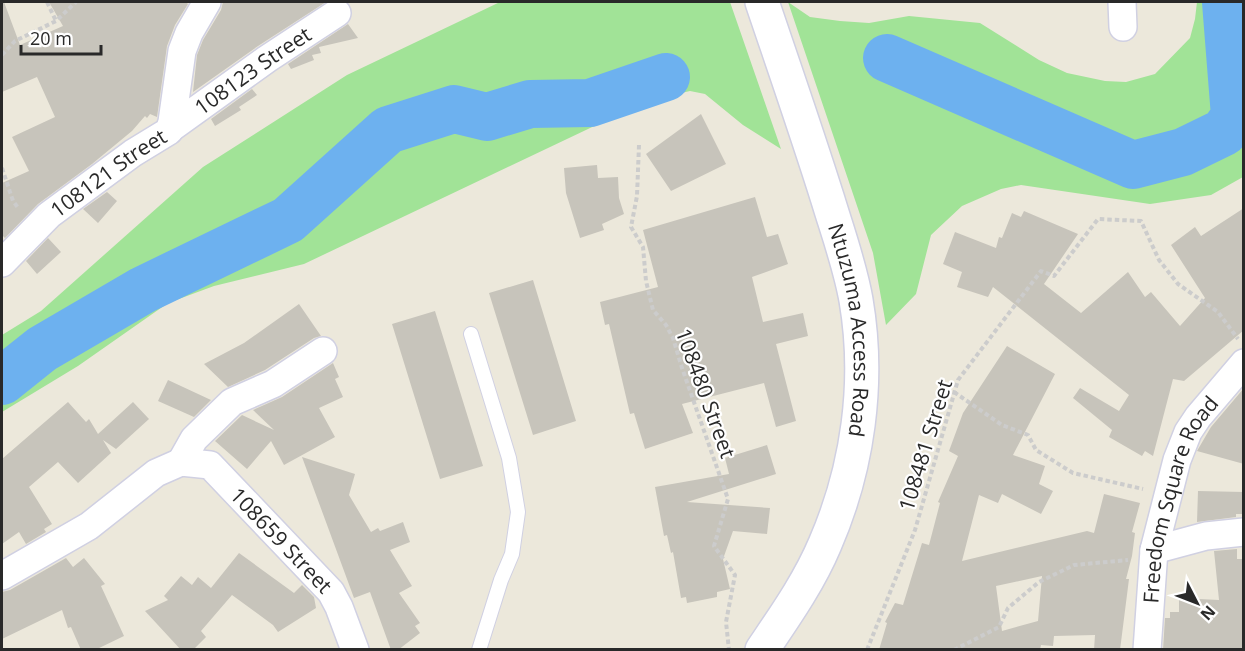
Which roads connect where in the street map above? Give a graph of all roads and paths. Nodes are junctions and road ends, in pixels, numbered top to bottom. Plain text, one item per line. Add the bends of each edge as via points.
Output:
1 (47, 2) edge
2 (76, 2) edge
3 (207, 2) edge
4 (762, 2) edge
5 (337, 13) dead end
6 (56, 21) junction
7 (2, 56) edge
8 (171, 128) junction
9 (639, 145) dead end
10 (2, 168) edge
11 (34, 229) junction
12 (2, 262) edge
13 (471, 334) dead end
14 (1244, 346) edge
15 (323, 351) dead end
16 (1244, 363) edge
17 (954, 392) junction
18 (181, 462) junction
19 (1167, 494) junction
20 (1244, 532) edge
21 (1154, 549) junction
22 (2, 576) edge
23 (355, 650) edge
24 (479, 650) edge
25 (729, 650) edge
26 (762, 650) edge
27 (867, 650) edge
28 (954, 650) edge
29 (1147, 650) edge

1 - 6 path
2 - 6 path
3 - 8 street, 108121 Street via 182,51
4 - 26 street, Ntuzuma Access Road via 850,270 859,321 861,368 854,448 836,516 800,590
5 - 8 street, 108123 Street
6 - 7 path via 15,41
8 - 11 street, 108121 Street via 93,181
9 - 25 path, 108480 Street via 631,227 643,247 653,310 673,338 728,499 714,546 735,575 726,622
10 - 11 path via 12,201
11 - 12 street, 108121 Street
13 - 24 lane via 509,458 518,512 512,554
14 - 17 path, 108481 Street via 1218,312 1178,284 1159,260 1141,221 1098,219 1054,276 1041,271 958,380
15 - 18 street via 273,384 232,402 194,439
16 - 19 street, Freedom Square Road via 1188,432
17 - 19 path via 1002,425 1028,435 1036,450 1073,473
17 - 27 path, 108481 Street via 915,530
18 - 22 street via 147,479 89,526
18 - 23 street, 108659 Street via 210,465 320,578 332,592
19 - 21 street, Freedom Square Road
20 - 21 street via 1206,536
21 - 28 path via 1129,560 1074,565 1039,582 1008,608 999,627
21 - 29 street, Freedom Square Road

